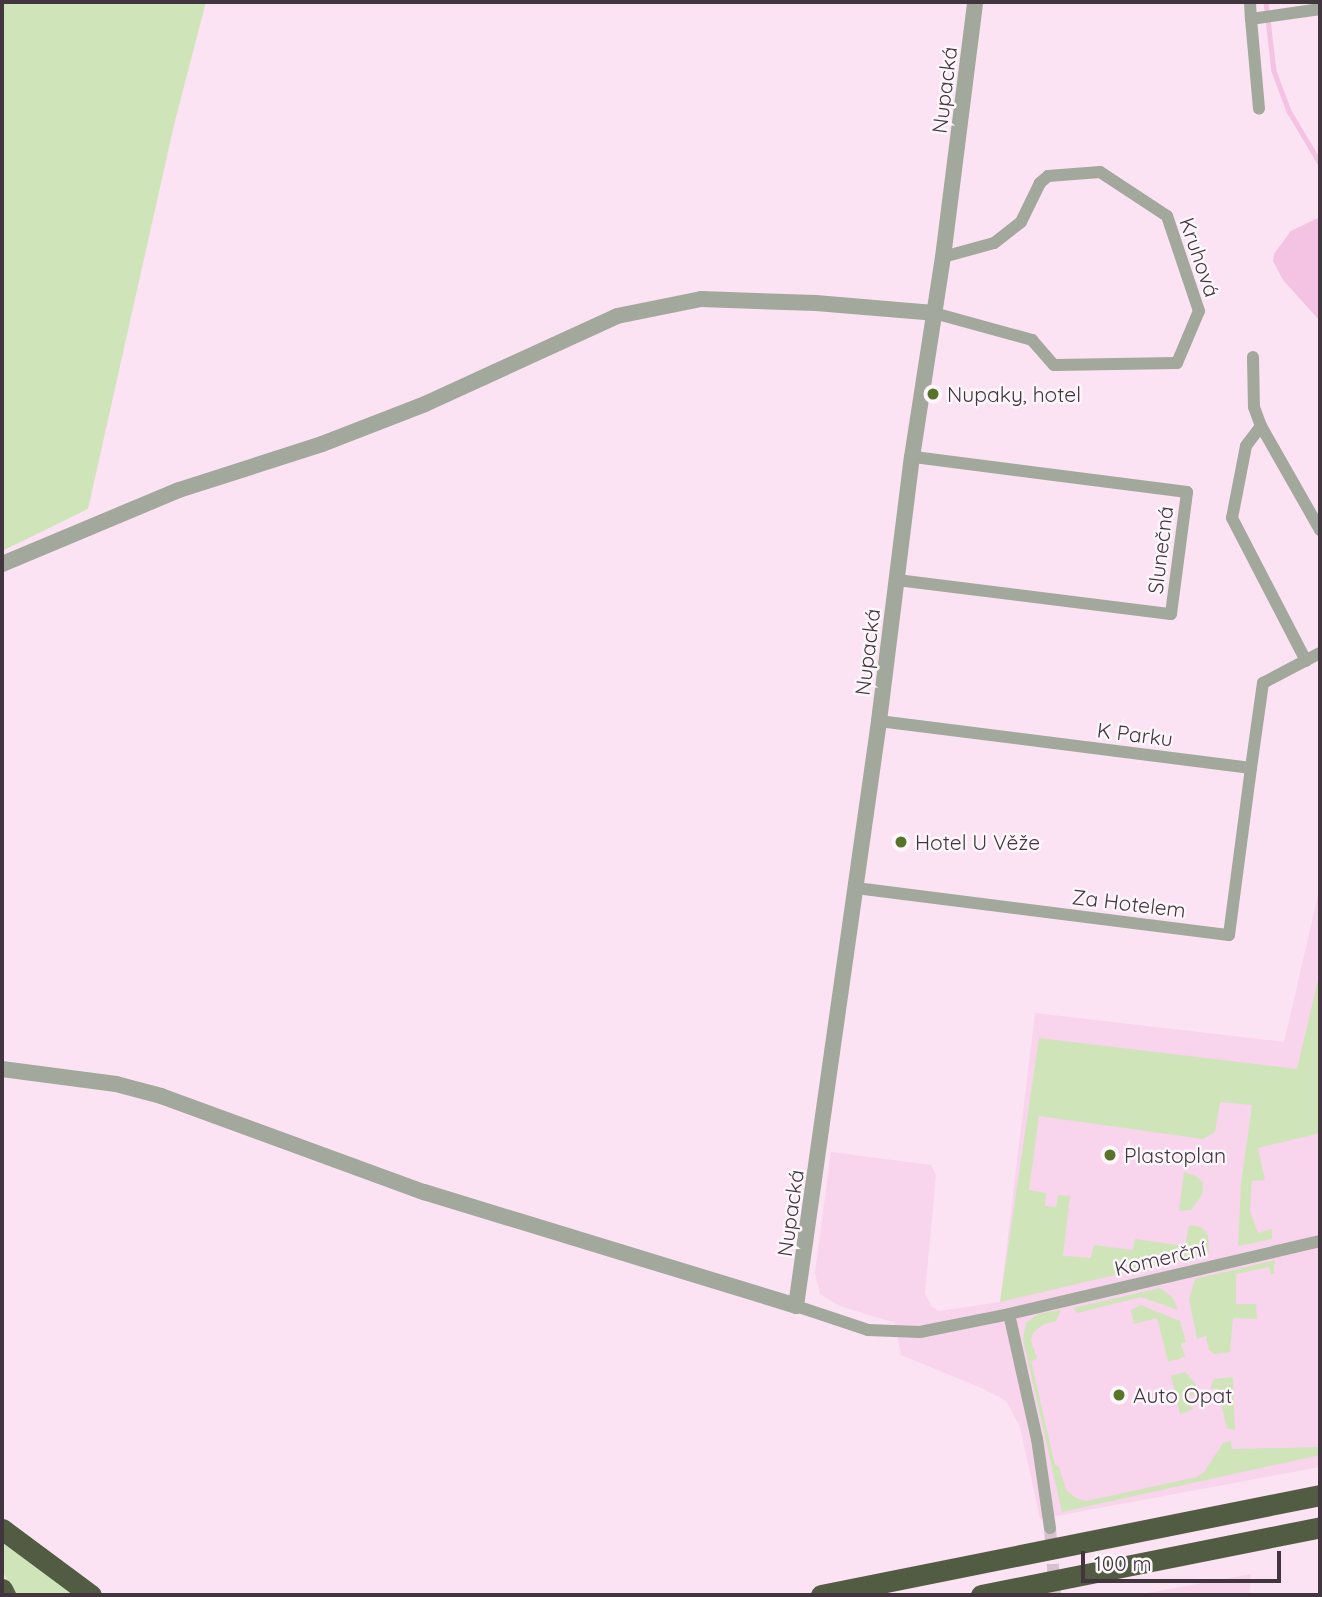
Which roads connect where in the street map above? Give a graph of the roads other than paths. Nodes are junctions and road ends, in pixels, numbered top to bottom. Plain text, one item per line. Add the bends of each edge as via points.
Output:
1 (975, 2) edge
2 (1250, 2) edge
3 (1320, 9) edge
4 (1255, 18) junction
5 (1259, 109) dead end
6 (943, 257) junction
7 (934, 313) junction
8 (1253, 357) dead end
9 (1261, 426) junction
10 (912, 457) junction
11 (1320, 530) edge
12 (2, 564) edge
13 (897, 580) junction
14 (1320, 653) edge
15 (1306, 661) junction
16 (879, 722) junction
17 (1251, 768) junction
18 (856, 888) junction
19 (2, 1069) edge
20 (1320, 1241) edge
21 (796, 1306) junction
22 (1009, 1314) junction
23 (1320, 1495) edge
24 (1320, 1527) edge
25 (1050, 1528) tunnel mouth
26 (2, 1529) edge
27 (2, 1589) edge
28 (5, 1595) edge
29 (91, 1595) edge
30 (821, 1595) edge
31 (981, 1595) edge

1 - 6 street, Nupacká
2 - 4 street
3 - 4 street
4 - 5 street
6 - 7 street, Nupacká
6 - 7 street, Kruhová via 995,243 1021,222 1048,176 1100,172 1167,216 1199,311 1177,363 1054,365 1032,340
7 - 10 street, Nupacká
7 - 12 street via 701,299 617,316 425,404 323,444 179,490
8 - 9 street via 1254,407
9 - 11 street
9 - 15 street via 1247,446 1233,518
10 - 13 street, Nupacká
10 - 13 street, Slunečná via 1187,492 1171,614
13 - 16 street, Nupacká
14 - 15 street
15 - 17 street via 1263,683
16 - 17 street, K Parku
16 - 18 street, Nupacká
17 - 18 street, Za Hotelem via 1229,935
18 - 21 street, Nupacká
19 - 21 street via 116,1084 161,1096 436,1196
20 - 22 street, Komerční
21 - 22 street, Komerční via 868,1329 920,1332
22 - 25 street via 1037,1439
23 - 30 highway
24 - 31 highway
26 - 29 highway
27 - 28 highway

